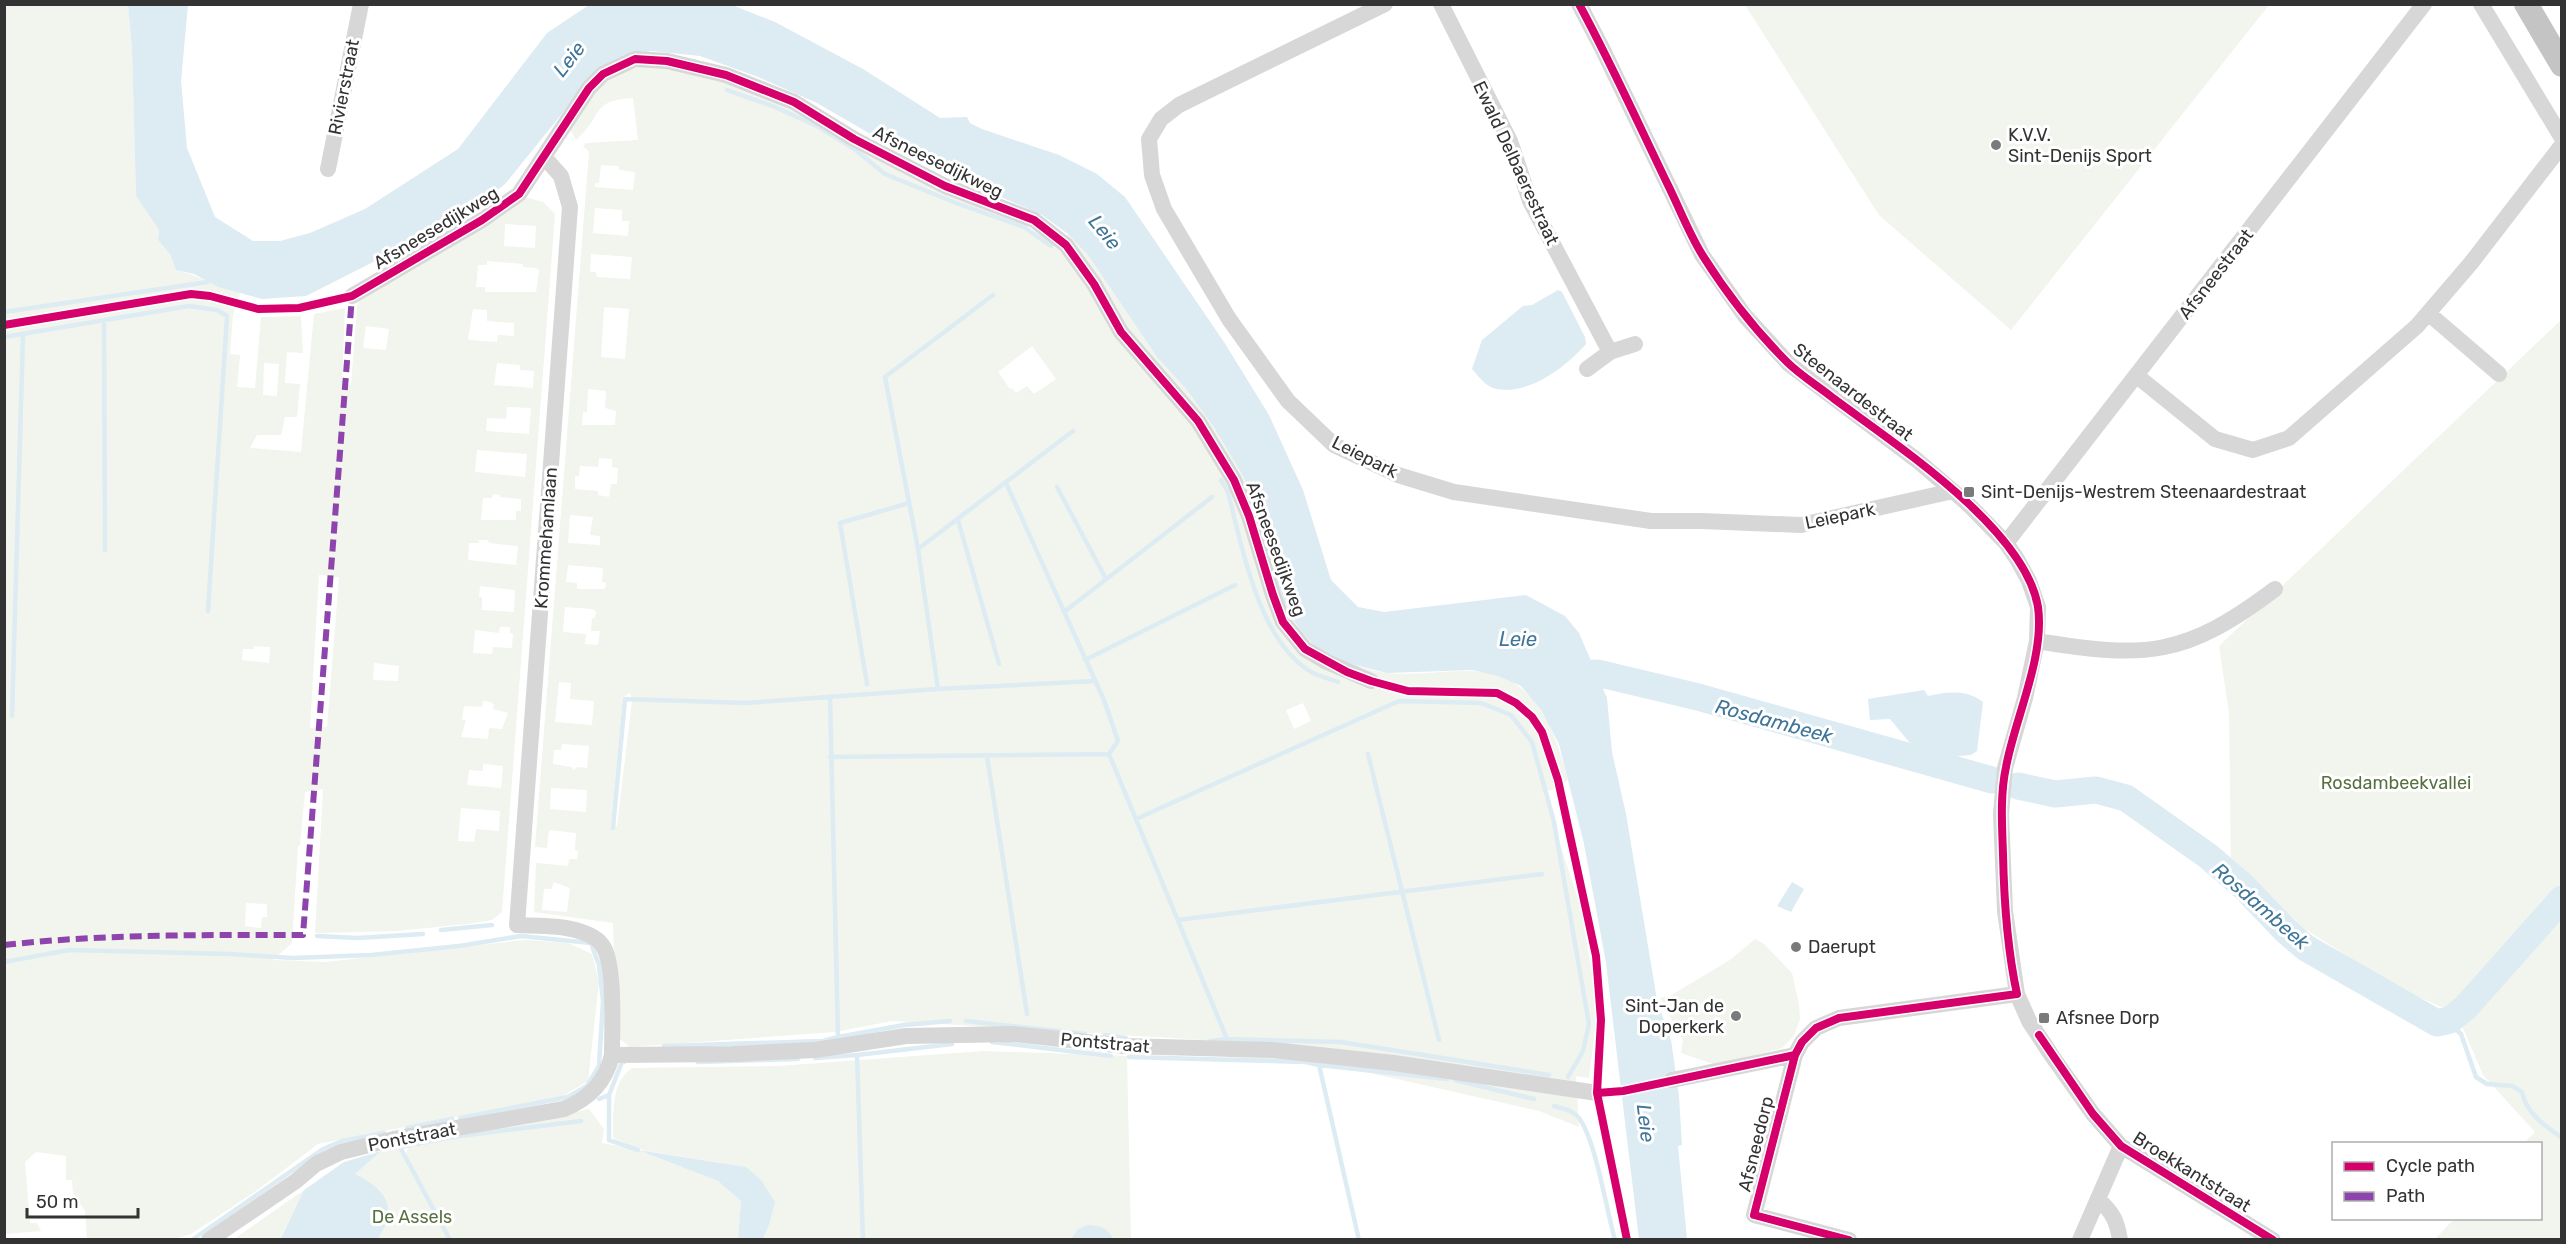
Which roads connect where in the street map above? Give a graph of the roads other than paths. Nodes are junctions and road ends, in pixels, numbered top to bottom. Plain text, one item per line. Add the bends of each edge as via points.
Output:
1 (361, 4) edge
2 (1385, 4) edge
3 (1440, 4) edge
4 (1579, 4) edge
5 (2424, 4) edge
6 (2481, 4) edge
7 (2526, 4) edge
8 (2562, 65) edge
9 (2562, 138) edge
10 (2562, 145) edge
11 (545, 158) junction
12 (328, 169) dead end
13 (352, 296) dead end
14 (2428, 312) junction
15 (1635, 344) dead end
16 (1610, 352) junction
17 (1587, 369) dead end
18 (2499, 374) dead end
19 (2137, 376) junction
20 (1953, 491) junction
21 (2006, 543) junction
22 (2275, 589) dead end
23 (2037, 640) junction
24 (1371, 681) dead end
25 (2005, 768) joint
26 (517, 925) joint
27 (2017, 994) junction
28 (612, 1055) junction
29 (1796, 1055) junction
30 (1672, 1080) dead end
31 (1597, 1094) dead end
32 (2121, 1146) junction
33 (2098, 1200) junction
34 (209, 1239) edge
35 (1849, 1239) edge
36 (2080, 1239) edge
37 (2120, 1239) edge
38 (2273, 1239) edge

1 - 12 street, Rivierstraat
2 - 20 street, Leiepark via 1179,105 1161,119 1149,139 1152,175 1164,209 1229,319 1288,401 1334,445 1398,475 1454,492 1651,521 1801,525
3 - 16 street, Ewald Delbaerestraat via 1510,141 1530,201
4 - 20 street, Steenaardestraat via 1702,255 1745,316 1789,364
5 - 19 street, Afsneestraat
6 - 9 street
7 - 8 highway
10 - 14 street
11 - 13 street, Afsneesedijkweg via 519,194
11 - 24 street, Afsneesedijkweg via 603,74 635,59 667,61 726,75 794,102 854,139 945,186 1034,220 1066,244 1121,332 1198,421 1234,480 1283,622 1305,649
11 - 26 street, Krommehamlaan via 561,176 570,207
14 - 18 street
14 - 19 street via 2289,438 2253,450 2215,439
15 - 16 street
16 - 17 street
19 - 21 street, Afsneestraat
20 - 21 street, Steenaardestraat
21 - 23 street, Steenaardestraat via 2029,581 2038,607
22 - 23 street via 2217,630 2171,647 2093,650
23 - 25 street, Steenaardestraat
25 - 27 street, Broekkantstraat via 2001,814 2005,911
26 - 28 street, Pontstraat via 582,932 603,946 610,972
27 - 29 street, Afsneedorp via 1839,1017 1816,1028
27 - 32 street, Broekkantstraat via 2052,1056
28 - 31 street, Pontstraat via 815,1050 906,1036 1014,1034 1124,1046 1273,1050 1395,1063
28 - 34 street, Pontstraat via 596,1088 577,1104 341,1152 316,1164
29 - 30 street
29 - 35 street, Afsneedorp via 1754,1215
32 - 33 street
32 - 38 street, Broekkantstraat
33 - 36 street
33 - 37 street via 2117,1220

